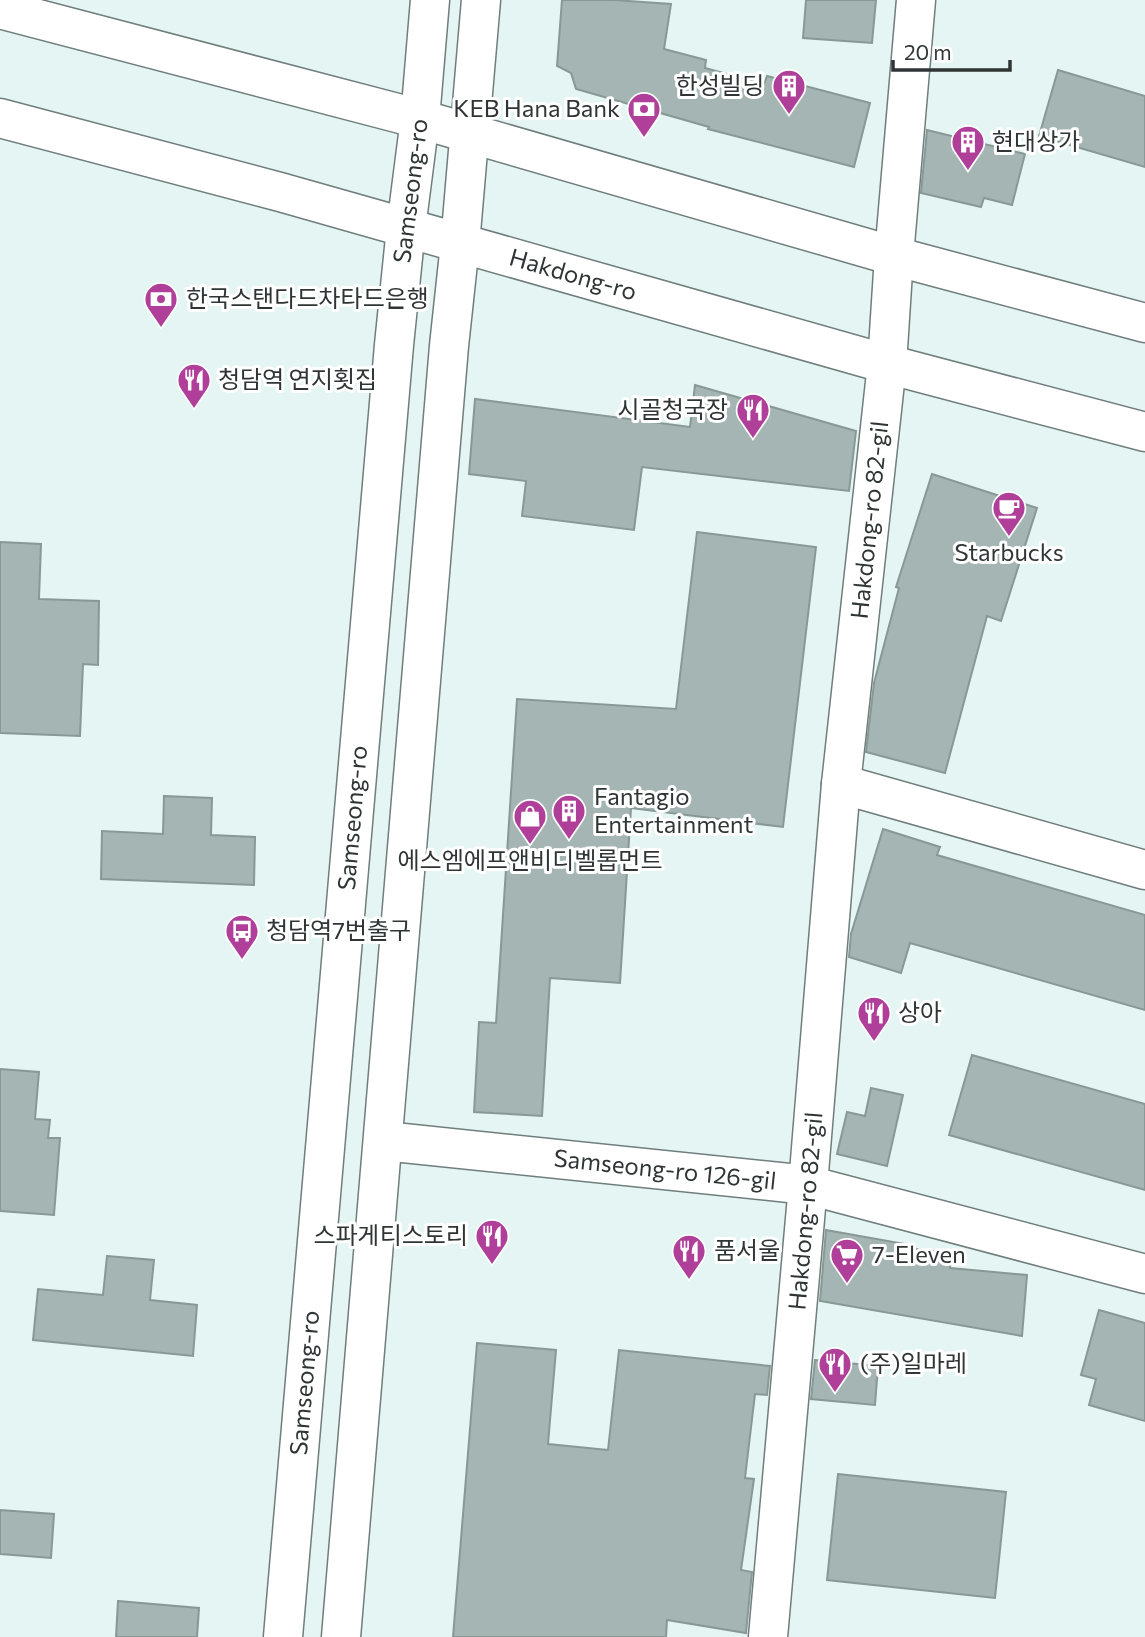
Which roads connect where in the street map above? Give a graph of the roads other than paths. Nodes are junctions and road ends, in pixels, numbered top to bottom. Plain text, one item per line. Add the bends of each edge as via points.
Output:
1 (430, 0) edge
2 (481, 0) edge
3 (916, 0) edge
4 (0, 9) edge
5 (0, 118) edge
6 (420, 120) junction
7 (470, 135) junction
8 (406, 228) junction
9 (460, 244) junction
10 (894, 256) junction
11 (1145, 323) edge
12 (887, 364) junction
13 (1145, 432) edge
14 (841, 784) junction
15 (1145, 870) edge
16 (384, 1141) junction
17 (808, 1185) junction
18 (1145, 1274) edge
19 (283, 1637) edge
20 (341, 1637) edge
21 (768, 1637) edge

1 - 6 main road, Samseong-ro
2 - 7 main road
3 - 10 main road, Hakdong-ro 82-gil
4 - 6 main road
5 - 8 main road, Hakdong-ro
6 - 7 main road
6 - 8 main road, Samseong-ro
7 - 9 main road
7 - 10 main road
8 - 9 main road, Hakdong-ro
8 - 19 main road, Samseong-ro
9 - 12 main road, Hakdong-ro
9 - 16 main road
10 - 11 main road
10 - 12 main road, Hakdong-ro 82-gil
12 - 13 main road, Hakdong-ro
12 - 14 main road, Hakdong-ro 82-gil
14 - 15 main road
14 - 17 main road, Hakdong-ro 82-gil
16 - 17 main road, Samseong-ro 126-gil
16 - 20 main road
17 - 18 main road, Samseong-ro 126-gil
17 - 21 main road, Hakdong-ro 82-gil

